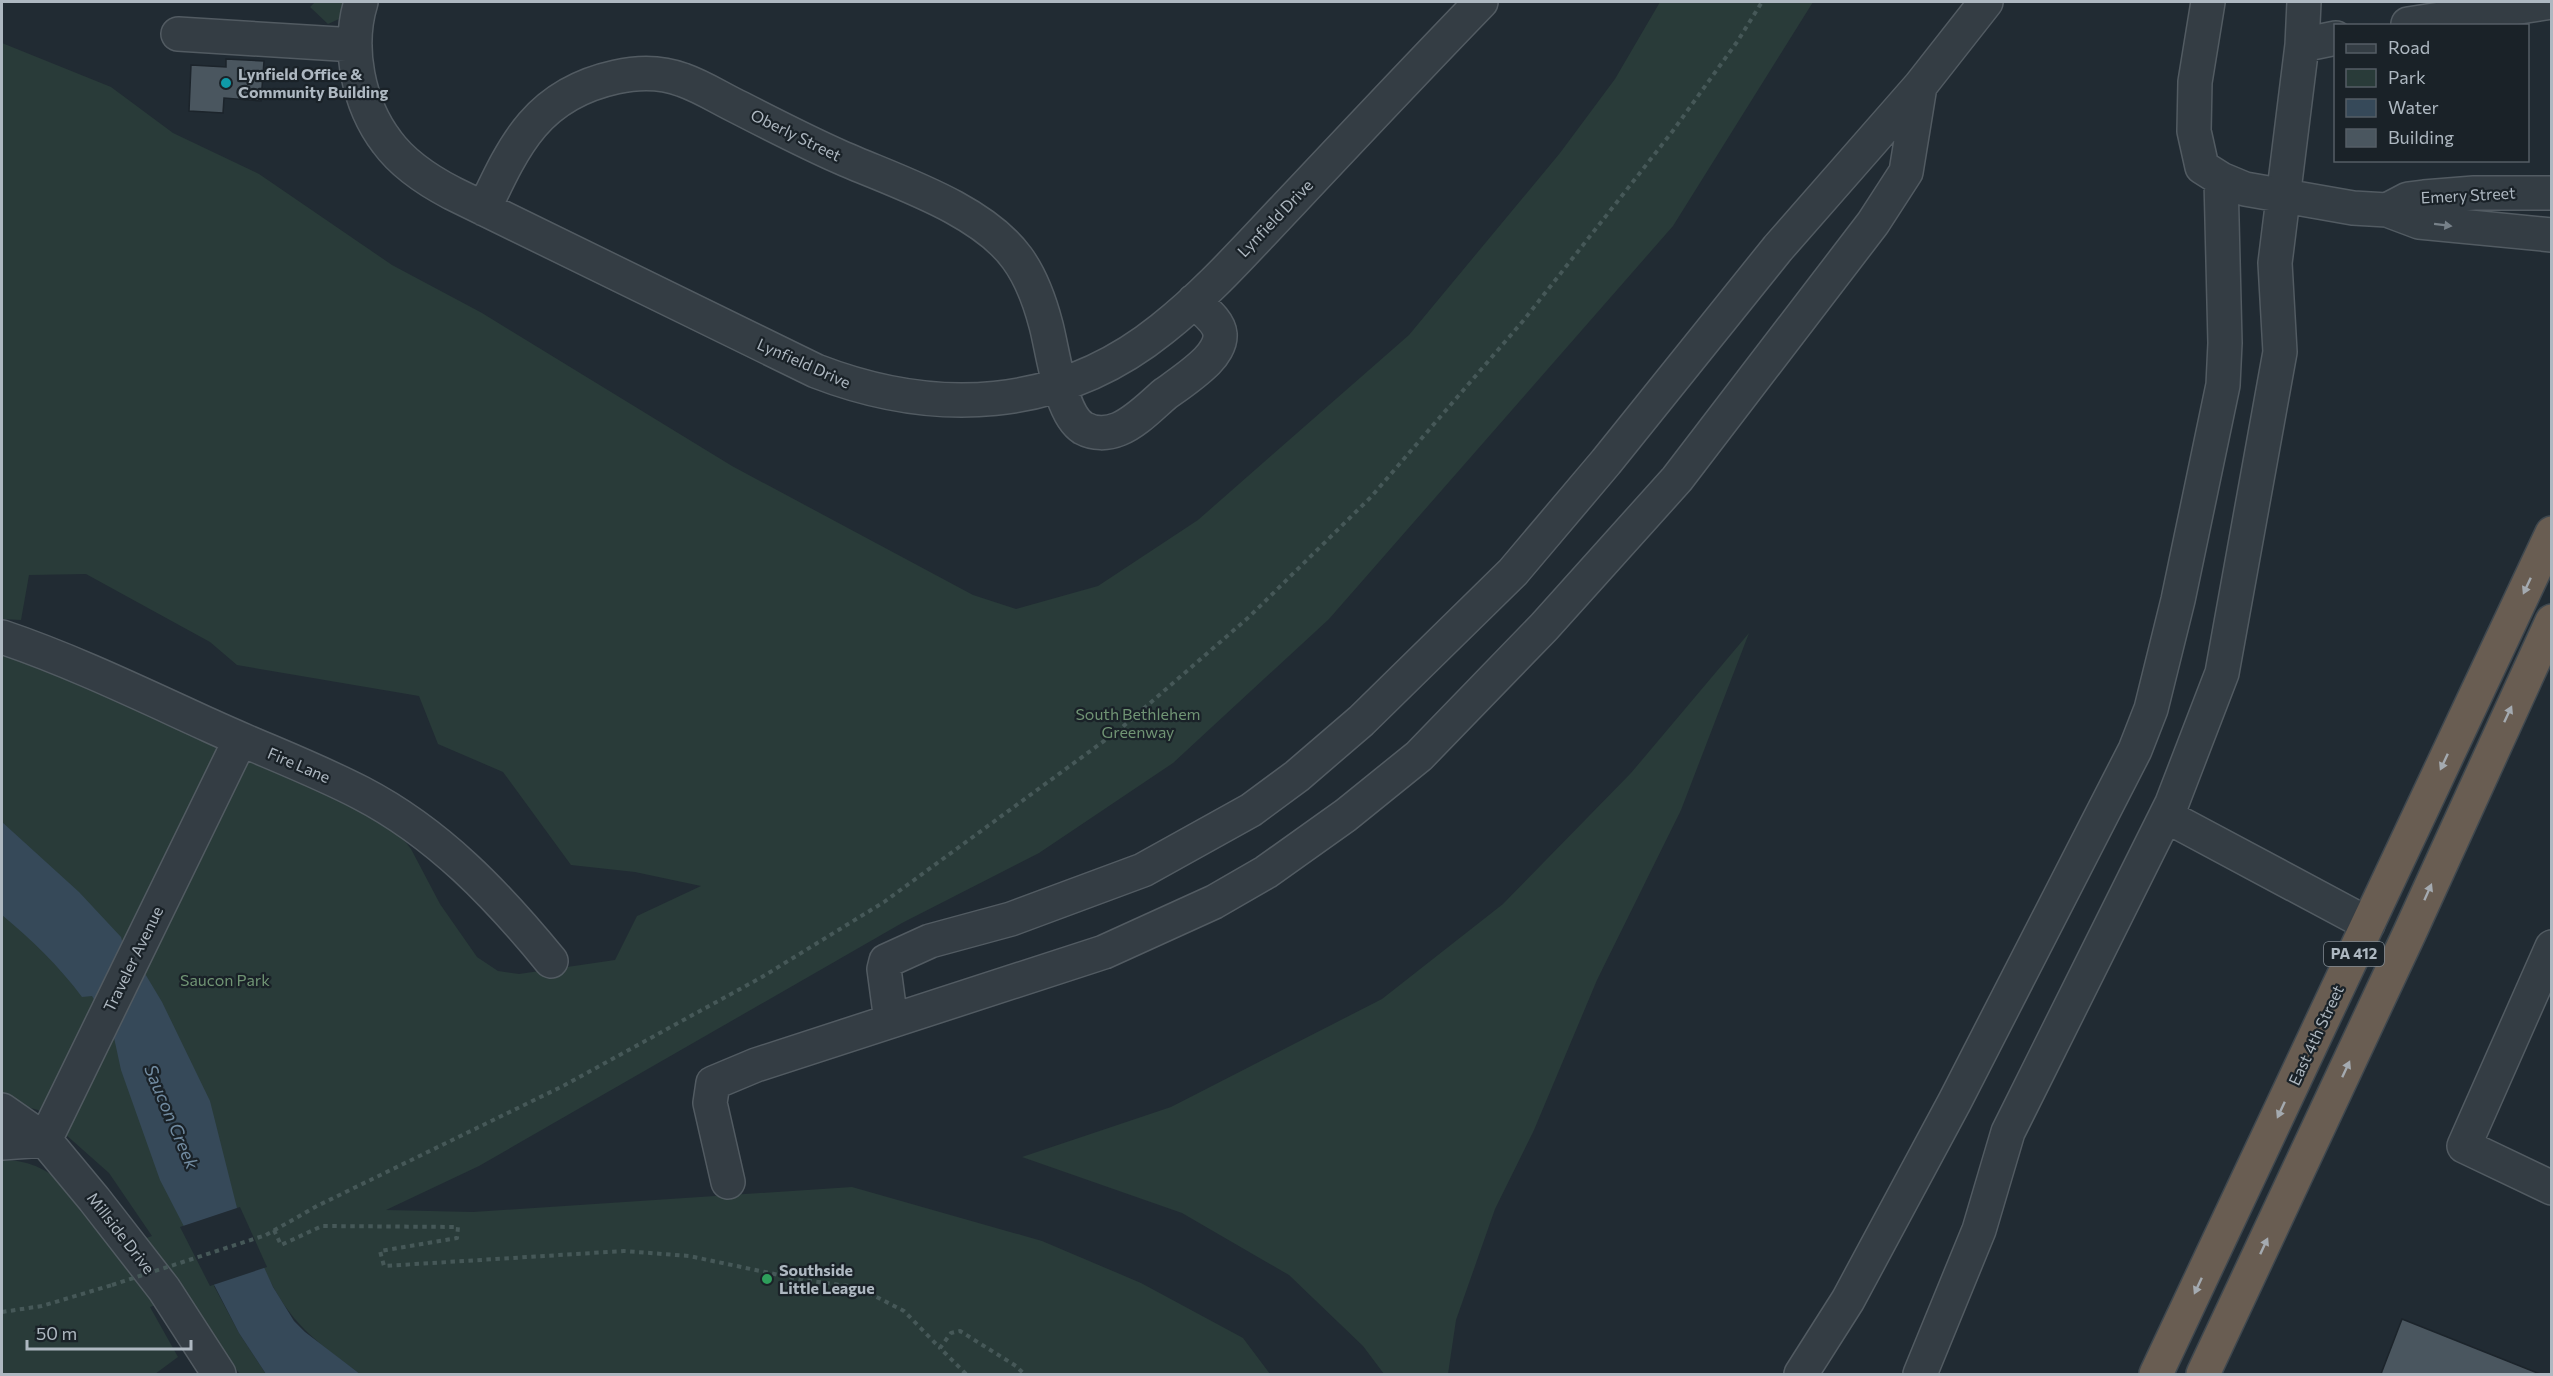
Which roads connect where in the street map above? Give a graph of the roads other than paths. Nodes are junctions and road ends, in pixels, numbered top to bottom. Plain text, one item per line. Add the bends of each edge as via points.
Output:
1 (361, 2) edge
2 (1481, 2) edge
3 (1986, 2) edge
4 (2208, 2) edge
5 (2304, 2) edge
6 (2552, 2) edge
7 (2404, 11) edge
8 (178, 34) dead end
9 (2334, 38) edge
10 (355, 45) junction
11 (2302, 45) junction
12 (1920, 86) junction
13 (2221, 179) junction
14 (2551, 193) edge
15 (2284, 194) junction
16 (484, 209) junction
17 (2387, 210) junction
18 (2551, 235) edge
19 (1194, 301) junction
20 (1060, 384) junction
21 (2552, 533) edge
22 (2552, 621) edge
23 (2, 637) edge
24 (240, 740) junction
25 (2166, 816) junction
26 (2368, 924) junction
27 (2552, 947) edge
28 (551, 961) dead end
29 (891, 1021) junction
30 (2, 1110) edge
31 (45, 1140) junction
32 (2, 1143) edge
33 (728, 1182) dead end
34 (2552, 1188) edge
35 (219, 1374) edge
36 (1801, 1374) edge
37 (1920, 1374) edge
38 (2156, 1374) edge
39 (2203, 1374) edge

1 - 10 street, Lynfield Drive via 354,30
2 - 19 street, Lynfield Drive
3 - 12 street
4 - 13 street via 2195,82 2194,131 2202,166
5 - 11 street
6 - 7 street
8 - 10 street
9 - 11 street
10 - 16 street, Lynfield Drive via 360,84 387,143 424,176
11 - 15 street
12 - 29 street via 1906,172 1873,224 1677,479 1544,627 1419,756 1266,872 1214,902 1104,952
12 - 29 street via 1778,248 1513,572 1361,721 1251,810 1143,870 1011,920 930,941 886,961
13 - 15 street, Emery Street via 2245,189
13 - 36 street via 2223,385 2151,709 2135,750 1956,1101 1848,1300
14 - 17 street, Emery Street via 2424,197 2408,199
15 - 17 street, Emery Street via 2354,208
15 - 25 street via 2275,262 2280,352 2222,673
16 - 20 street, Lynfield Drive via 816,371 864,388 931,400 972,401 1018,396
16 - 20 street, Oberly Street via 522,137 545,110 570,92 628,75 682,79 803,141 960,210 993,232 1016,257 1033,288
17 -> 18 street, Emery Street via 2419,222
19 - 20 street, Lynfield Drive via 1162,330 1125,355
19 - 20 street, Oberly Street via 1220,331 1217,348 1206,362 1128,424 1110,432 1084,428 1070,412
21 -> 26 highway, East 4th Street / PA 412
39 -> 22 highway, PA 412
23 - 24 street, Fire Lane
24 - 28 street, Fire Lane via 344,784 399,816 480,879
24 - 31 street, Traveler Avenue
25 - 26 street
25 - 37 street via 2008,1132 1979,1230
26 -> 38 highway, East 4th Street / PA 412
27 - 34 street via 2464,1146
29 - 33 street via 713,1083 710,1103
30 - 31 street, Millside Drive
31 - 32 street
31 - 35 street, Millside Drive via 164,1289

